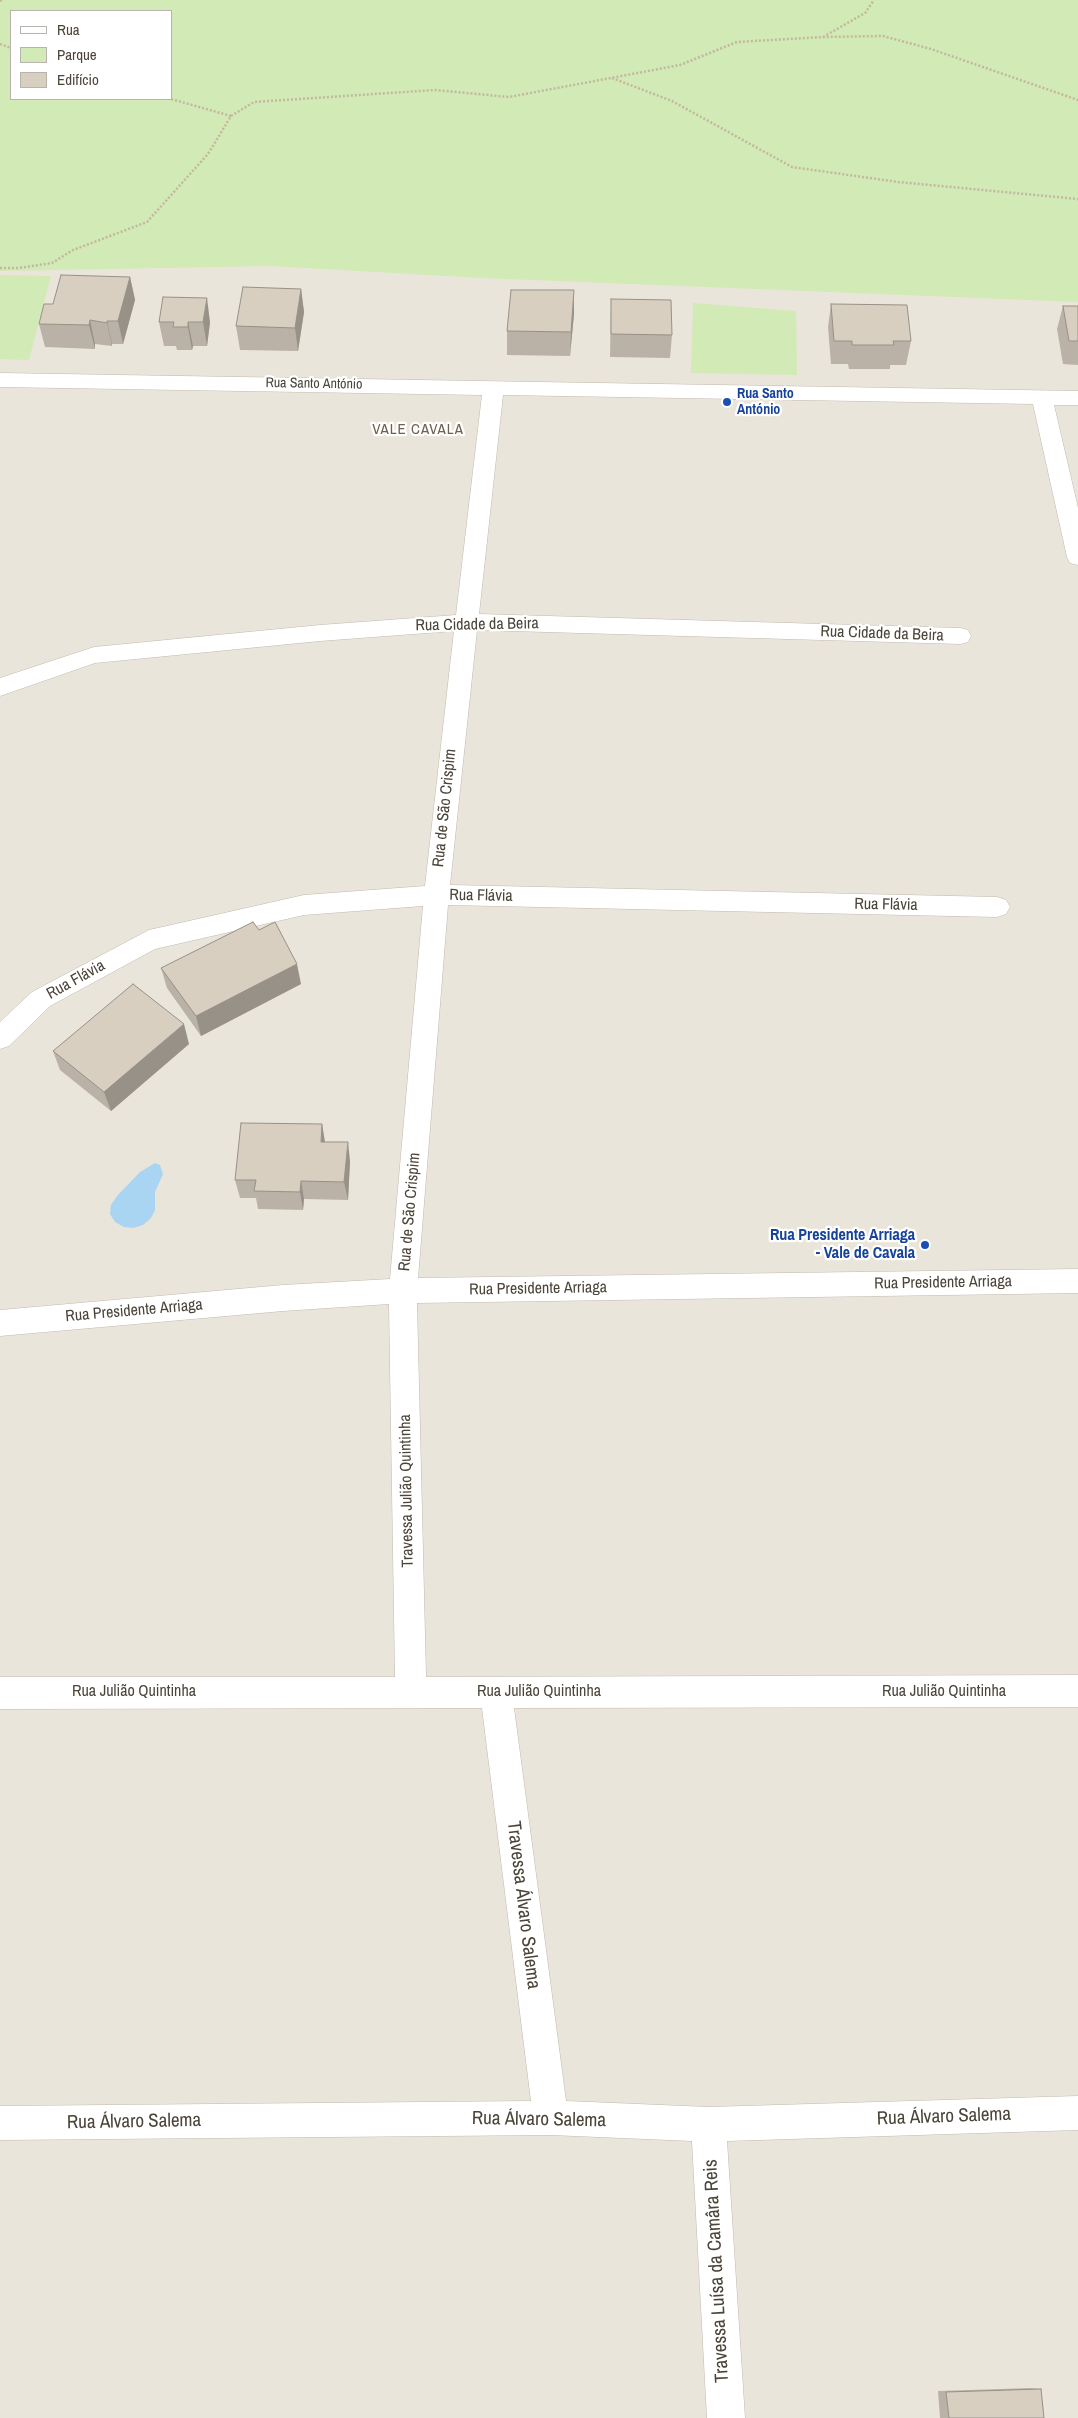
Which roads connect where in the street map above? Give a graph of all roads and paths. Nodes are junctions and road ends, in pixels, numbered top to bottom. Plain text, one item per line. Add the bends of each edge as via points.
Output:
1 (874, 0) edge
2 (823, 37) junction
3 (611, 78) junction
4 (172, 99) edge
5 (1078, 100) edge
6 (231, 116) junction
7 (1078, 199) edge
8 (0, 268) edge
9 (0, 380) edge
10 (493, 387) junction
11 (1042, 396) junction
12 (1078, 398) edge
13 (1078, 557) edge
14 (466, 622) junction
15 (960, 636) dead end
16 (0, 688) edge
17 (436, 895) junction
18 (998, 907) dead end
19 (0, 1038) edge
20 (1078, 1281) edge
21 (403, 1291) junction
22 (0, 1322) edge
23 (1078, 1691) edge
24 (411, 1692) junction
25 (496, 1692) junction
26 (0, 1693) edge
27 (1078, 2113) edge
28 (551, 2118) junction
29 (0, 2123) edge
30 (709, 2124) junction
31 (726, 2418) edge

1 - 2 path via 865,13
2 - 3 path via 737,42 680,65
2 - 5 path via 883,36 931,49
3 - 6 path via 509,97 435,90 254,102
3 - 7 path via 672,101 792,167 898,182
4 - 6 path
6 - 8 path via 208,154 147,222 73,250 52,263
9 - 10 street, Rua Santo António
10 - 11 street, Rua Santo António
10 - 14 street, Rua de São Crispim
11 - 12 street, Rua Santo António
11 - 13 street
14 - 15 street, Rua Cidade da Beira
14 - 16 street, Rua Cidade da Beira via 320,632 94,655
14 - 17 street, Rua de São Crispim
17 - 18 street, Rua Flávia
17 - 19 street, Rua Flávia via 304,905 149,940 41,999
17 - 21 street, Rua de São Crispim
20 - 21 street, Rua Presidente Arriaga
21 - 22 street, Rua Presidente Arriaga
21 - 24 street, Travessa Julião Quintinha
23 - 25 street, Rua Julião Quintinha
24 - 25 street, Rua Julião Quintinha
24 - 26 street, Rua Julião Quintinha
25 - 28 street, Travessa Álvaro Salema
27 - 30 street, Rua Álvaro Salema
28 - 29 street, Rua Álvaro Salema
28 - 30 street, Rua Álvaro Salema
30 - 31 street, Travessa Luísa da Camâra Reis

